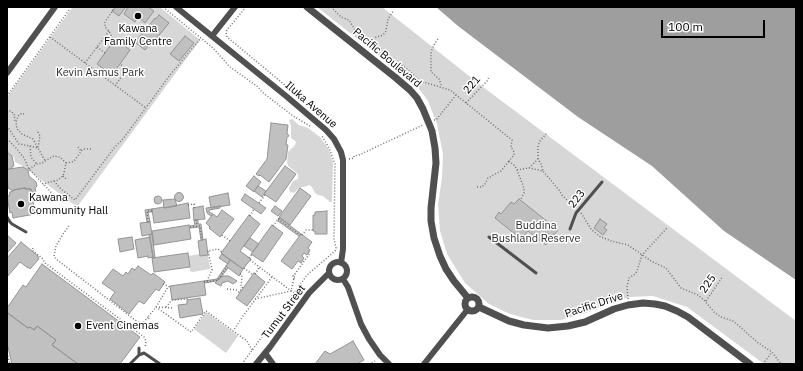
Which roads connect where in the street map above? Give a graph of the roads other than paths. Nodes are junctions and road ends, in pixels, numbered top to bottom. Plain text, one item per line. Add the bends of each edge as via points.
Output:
1 (55, 7) edge
2 (176, 7) edge
3 (235, 7) edge
4 (307, 7) edge
5 (212, 36) junction
6 (7, 73) edge
7 (602, 182) dead end
8 (7, 217) edge
9 (570, 229) dead end
10 (26, 232) dead end
11 (489, 237) dead end
12 (341, 263) junction
13 (329, 273) junction
14 (536, 273) dead end
15 (343, 279) junction
16 (468, 298) junction
17 (479, 307) junction
18 (468, 309) junction
19 (139, 348) dead end
20 (265, 353) junction
21 (139, 355) junction
22 (130, 364) edge
23 (160, 364) edge
24 (256, 364) edge
25 (273, 364) edge
26 (388, 364) edge
27 (424, 364) edge
28 (750, 364) edge

1 - 6 street
2 - 5 street, Iluka Avenue
3 - 5 street
4 - 16 street, Pacific Boulevard via 417,98 429,123 436,163 431,208 434,238 446,269
5 - 12 street, Iluka Avenue via 334,138 343,160
7 - 9 lane, 223 via 578,210
8 - 10 lane via 12,224
11 - 14 lane
12 - 13 street via 332,265
12 - 15 street via 346,269
13 - 15 street via 331,278
13 - 20 street, Tumut Street via 309,294
15 - 26 street via 361,324
16 - 17 street via 477,298 480,302
16 - 18 street via 465,305
17 - 18 street via 475,311
17 - 28 street, Pacific Drive via 509,321 548,328 585,322 628,305 643,303 665,306 688,317
18 - 27 street
19 - 21 lane
20 - 24 street, Tumut Street
20 - 25 street
21 - 22 lane
21 - 23 lane via 144,353

